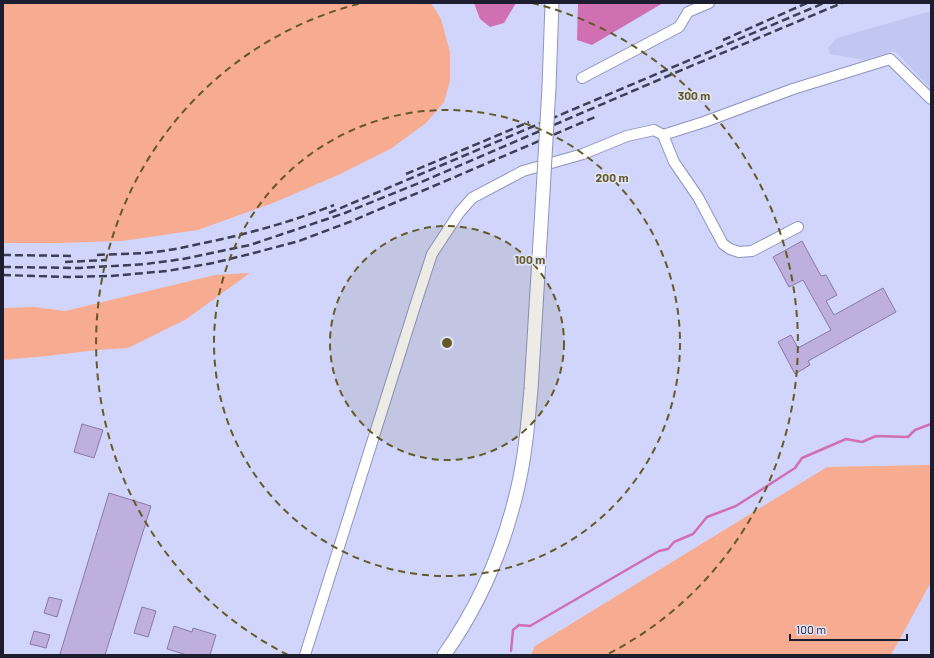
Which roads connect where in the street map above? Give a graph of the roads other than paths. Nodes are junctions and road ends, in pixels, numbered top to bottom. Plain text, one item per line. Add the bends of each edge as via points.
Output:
1 (552, 3) edge
2 (709, 3) edge
3 (582, 78) dead end
4 (931, 98) edge
5 (663, 135) junction
6 (798, 227) dead end
7 (305, 655) edge
8 (444, 655) edge

1 - 8 main road, bridge via 531,389 517,490 509,523 485,585
2 - 3 street via 688,12 678,27
4 - 5 street via 890,59 793,89
5 - 6 street via 674,162 698,197 723,244 730,250 752,251
5 - 7 street via 654,130 626,136 583,154 523,171 472,198 459,213 432,254

